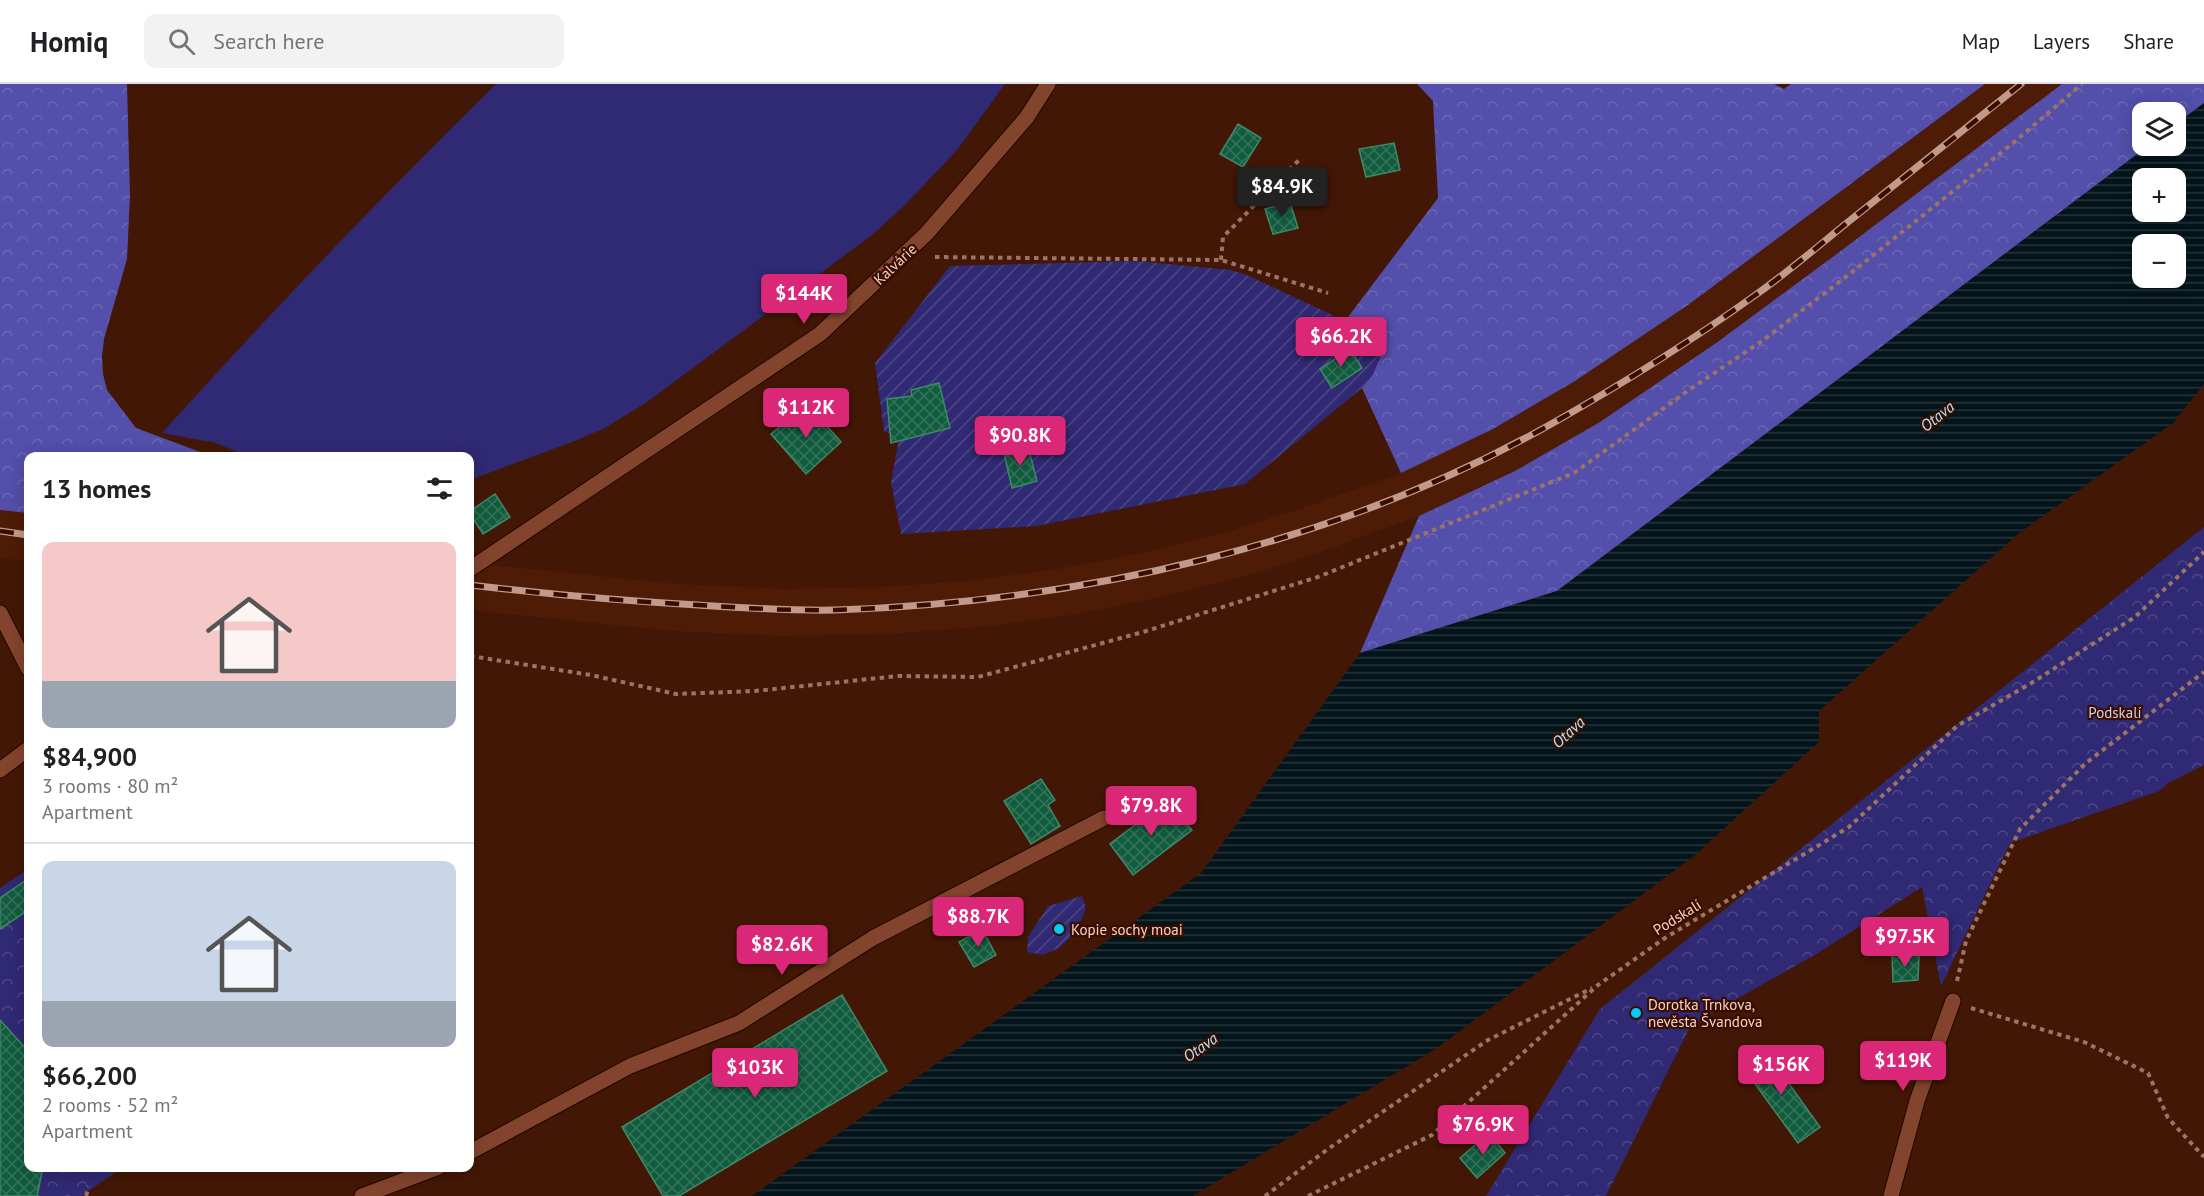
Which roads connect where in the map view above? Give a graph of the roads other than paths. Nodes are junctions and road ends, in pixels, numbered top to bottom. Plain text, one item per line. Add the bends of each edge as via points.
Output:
1 (1048, 84) edge
2 (474, 566) edge
3 (0, 613) edge
4 (24, 660) edge
5 (24, 752) edge
6 (0, 770) edge
7 (1104, 818) dead end
8 (1953, 1000) road end
9 (474, 1150) edge
10 (426, 1172) edge
11 (362, 1196) edge
12 (1891, 1196) edge

1 - 2 street, Kalvárie via 1027,117 927,233 820,334
3 - 4 street
5 - 6 street
7 - 9 street via 873,938 738,1023 630,1066
8 - 12 street via 1917,1101
10 - 11 street

